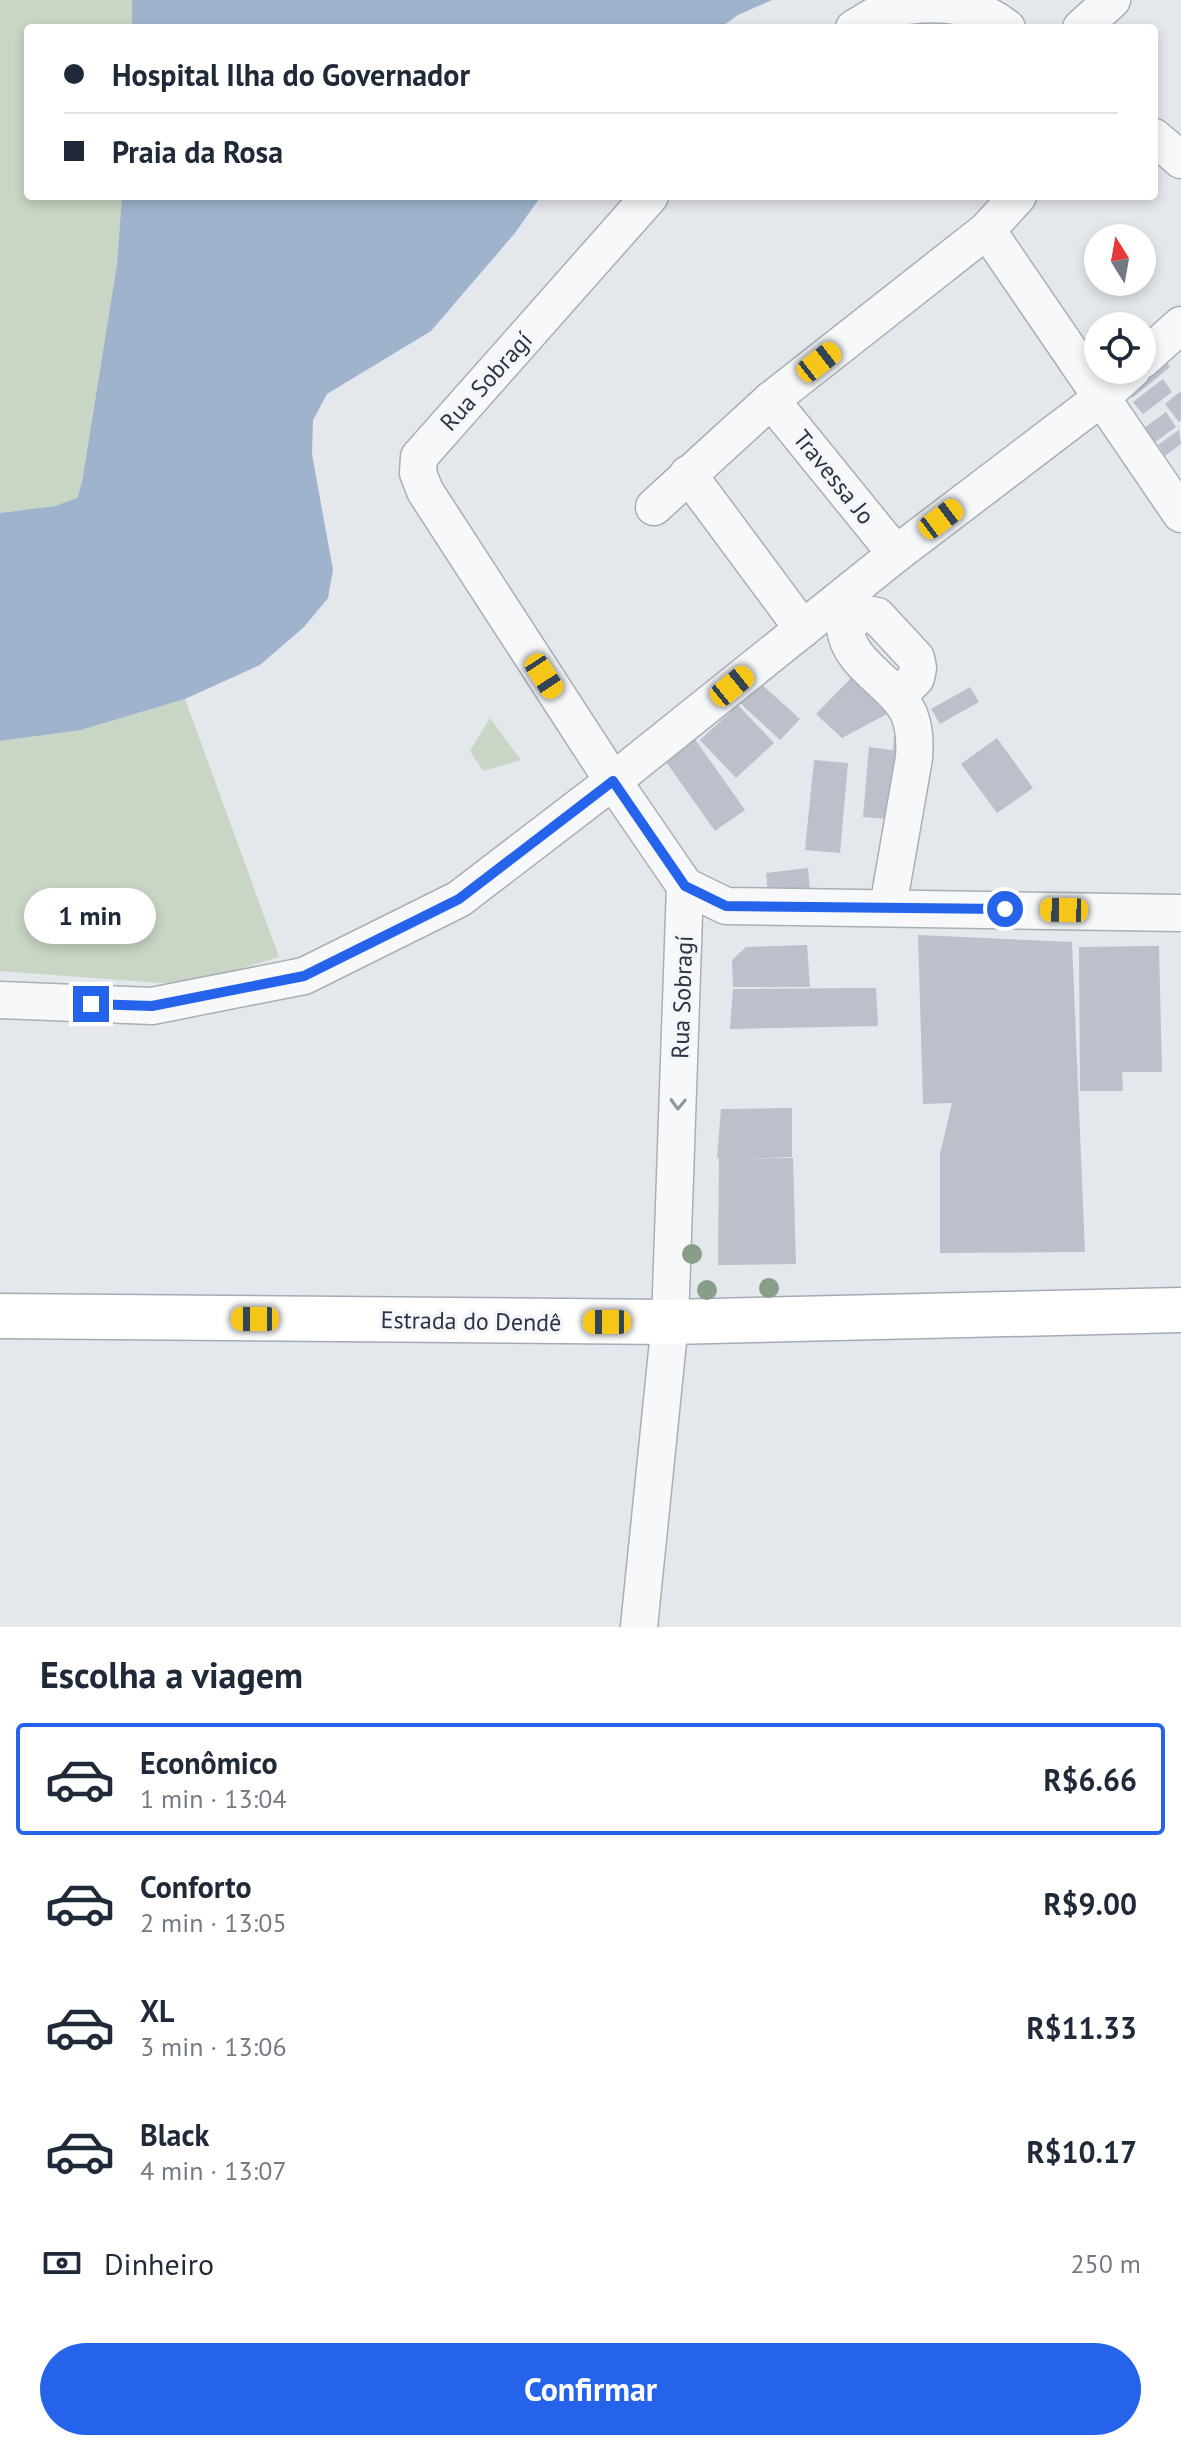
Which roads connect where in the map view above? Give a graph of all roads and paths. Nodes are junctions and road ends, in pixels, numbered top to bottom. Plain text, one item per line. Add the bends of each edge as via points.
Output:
1 (1112, 0) edge
2 (861, 24) edge
3 (1002, 24) edge
4 (1085, 24) edge
5 (1158, 140) edge
6 (1181, 160) edge
7 (646, 200) edge
8 (1014, 200) edge
9 (987, 230) junction
10 (1181, 325) edge
11 (1156, 347) edge
12 (1116, 384) edge
13 (1101, 398) junction
14 (771, 400) junction
15 (688, 474) junction
16 (654, 507) dead end
17 (1181, 514) edge
18 (896, 554) junction
19 (803, 629) junction
20 (898, 696) dead end
21 (613, 781) junction
22 (685, 886) junction
23 (726, 906) junction
24 (888, 907) junction
25 (1181, 913) edge
26 (684, 930) junction
27 (0, 1000) edge
28 (1181, 1310) edge
29 (0, 1316) edge
30 (670, 1322) junction
31 (639, 1627) edge

1 - 4 street
2 - 3 street via 887,10 926,1 962,5
5 - 6 street
7 - 21 street, Rua Sobragí via 419,457 418,473
8 - 9 street
9 - 13 street
9 - 14 street
10 - 11 street
12 - 13 street
13 - 17 street
13 - 18 street
14 - 15 street
14 - 18 street, Travessa Jo
15 - 16 street
15 - 19 street
18 - 19 street
19 - 21 street
20 - 24 street via 910,715 914,758
21 - 22 street, Rua Sobragí
21 - 27 street via 459,899 304,976 152,1006
22 - 23 street
22 - 26 street, Rua Sobragí
23 - 24 street
23 - 26 street
24 - 25 street
26 -> 30 street, Rua Sobragí
28 - 30 main road, Estrada do Dendê
29 - 30 main road, Estrada do Dendê
30 - 31 street, Rua Sobragí

